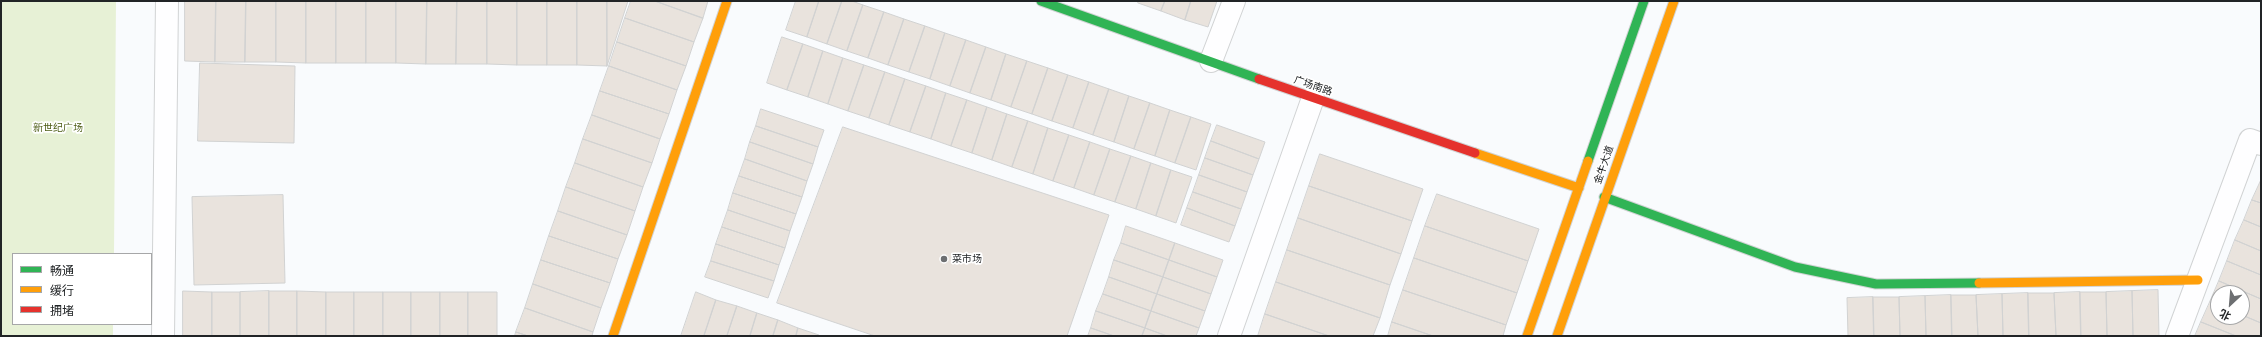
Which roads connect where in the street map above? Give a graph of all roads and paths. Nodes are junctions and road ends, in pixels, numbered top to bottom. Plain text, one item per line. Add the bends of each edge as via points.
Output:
1 (167, 1) edge
2 (727, 1) edge
3 (1041, 1) edge
4 (1234, 1) edge
5 (1644, 1) edge
6 (1674, 1) edge
7 (1211, 61) junction
8 (1313, 98) junction
9 (2261, 144) edge
10 (1579, 188) junction
11 (1604, 197) junction
12 (2198, 280) junction
13 (163, 336) edge
14 (613, 336) edge
15 (1229, 336) edge
16 (1527, 336) edge
17 (1557, 336) edge
18 (2177, 336) edge

1 - 13 street
2 - 14 street
3 - 7 street, 广场南路
4 - 7 street
5 - 10 street, 金牛大道
6 - 11 street, 金牛大道
7 - 8 street, 广场南路
8 - 10 street, 广场南路
8 - 15 street
9 - 12 street via 2250,140
10 - 16 street, 金牛大道
11 - 12 street via 1795,267 1876,284
11 - 17 street, 金牛大道
12 - 18 street

